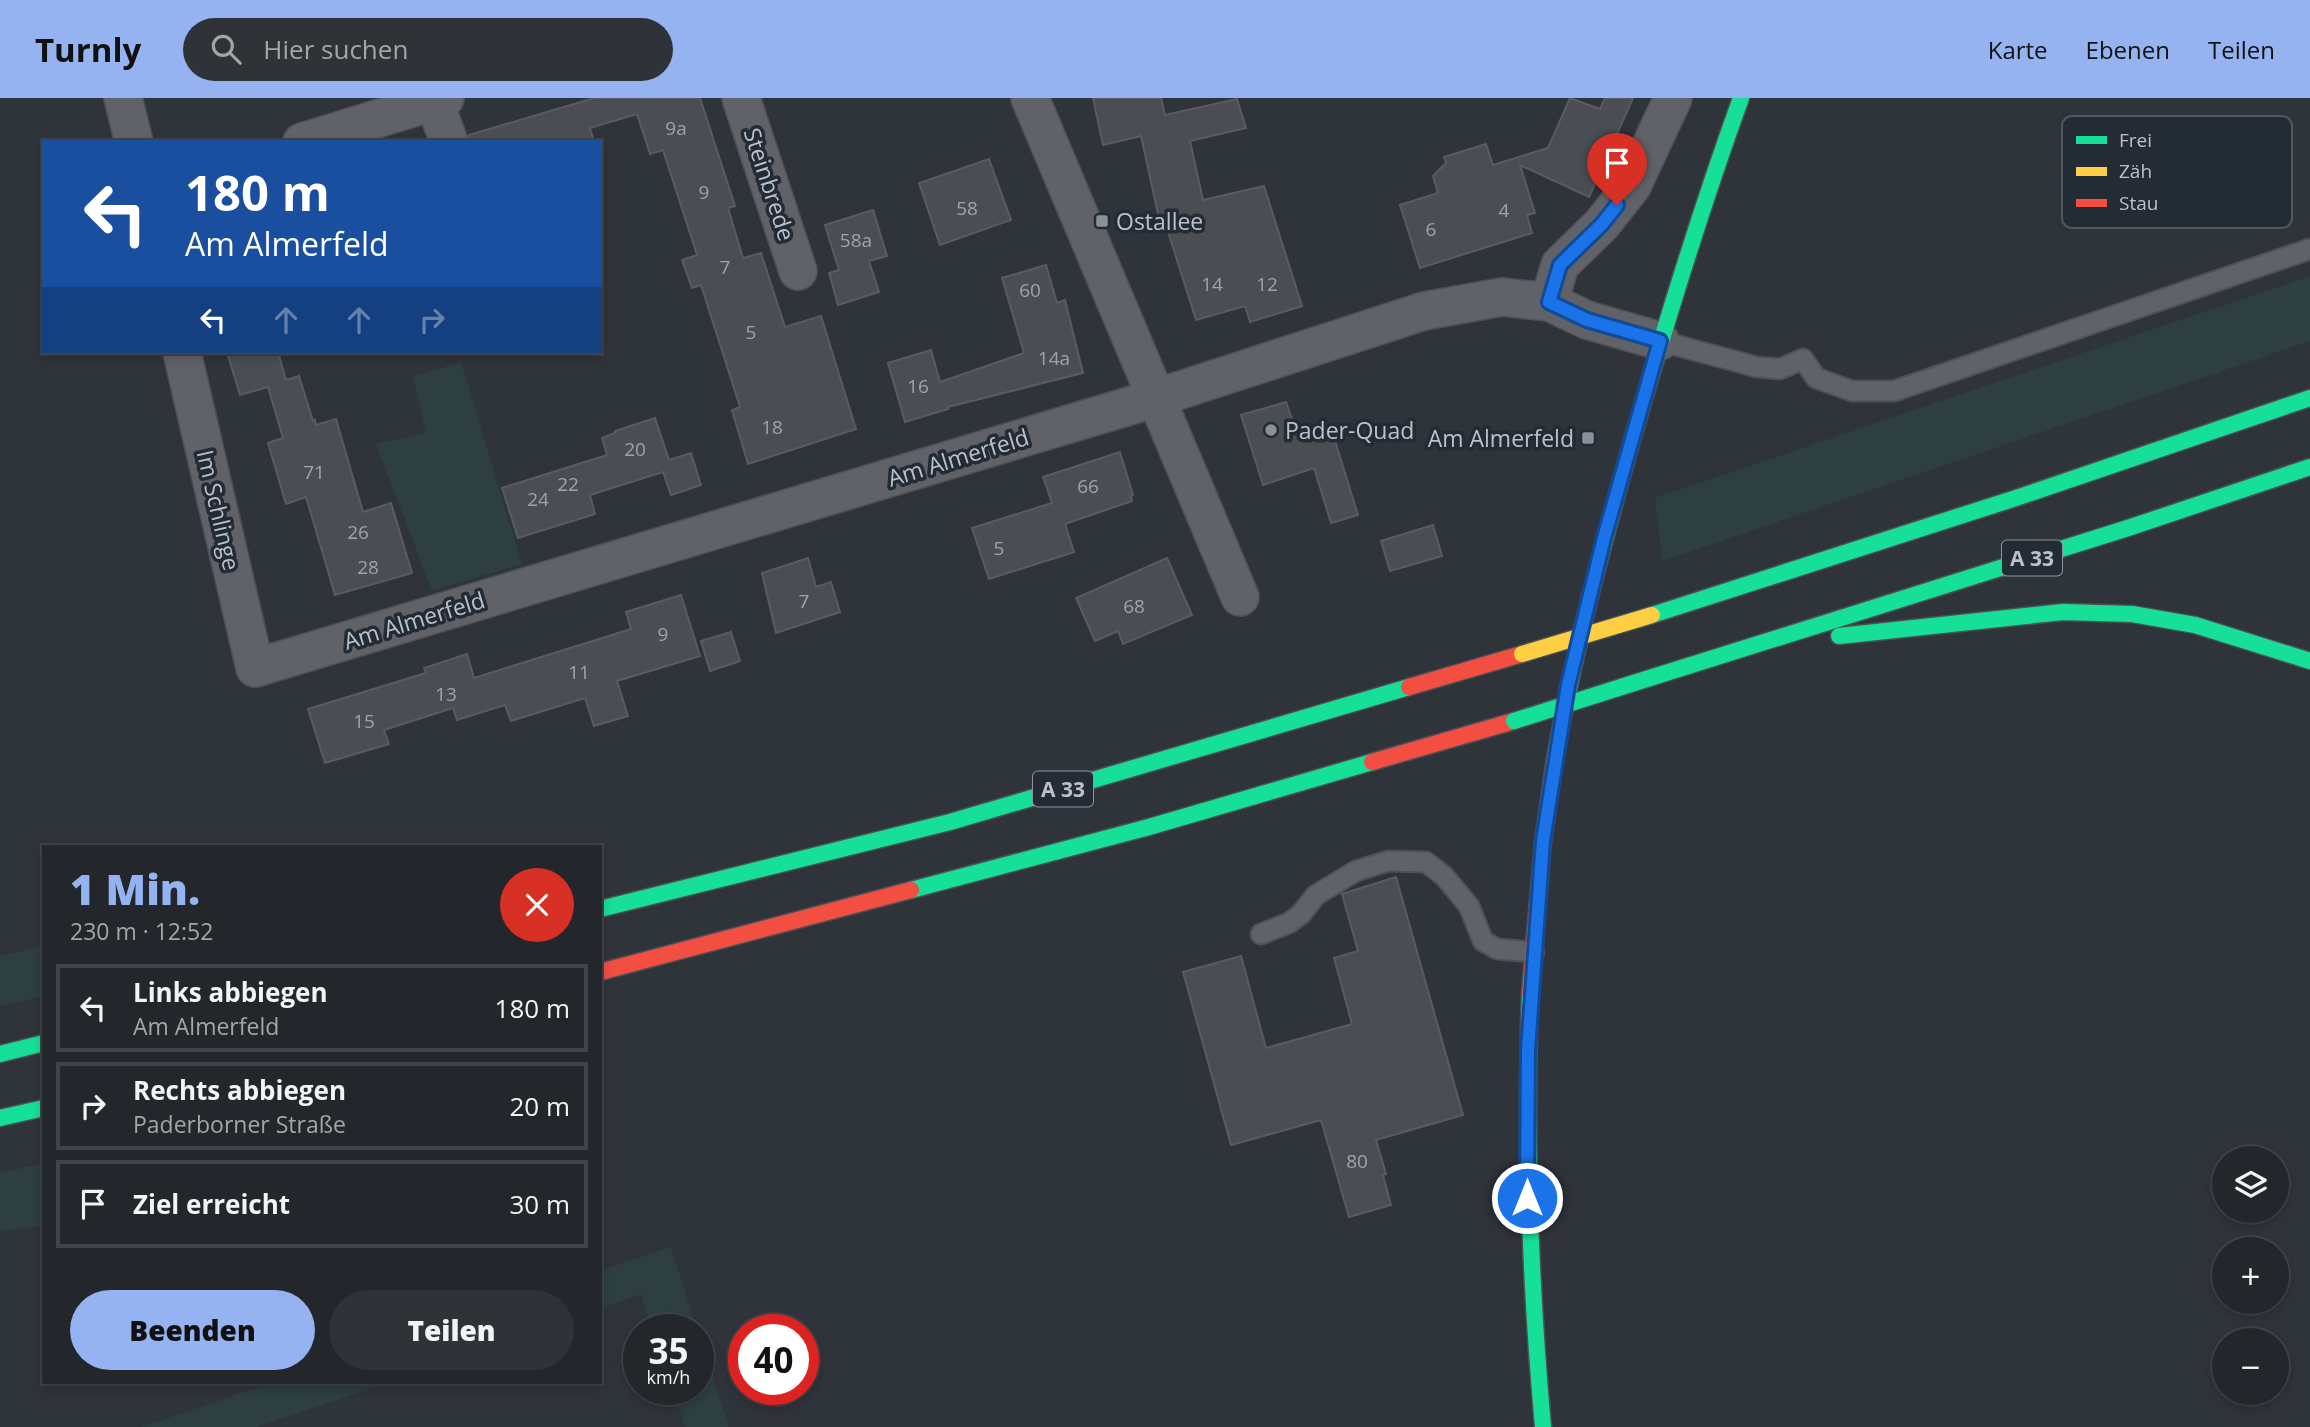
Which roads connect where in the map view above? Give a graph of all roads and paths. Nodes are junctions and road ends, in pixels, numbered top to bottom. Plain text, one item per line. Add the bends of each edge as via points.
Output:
1 (123, 98) edge
2 (741, 98) edge
3 (1030, 98) edge
4 (1673, 98) edge
5 (1741, 98) edge
6 (440, 100) edge
7 (134, 140) edge
8 (309, 140) edge
9 (449, 140) edge
10 (2310, 249) edge
11 (798, 271) dead end
12 (1549, 302) junction
13 (1660, 341) junction
14 (182, 354) edge
15 (1156, 398) junction
16 (2310, 398) edge
17 (2310, 467) edge
18 (1240, 597) dead end
19 (1753, 646) junction
20 (2310, 661) edge
21 (255, 668) joint
22 (602, 909) edge
23 (1261, 934) dead end
24 (1534, 952) junction
25 (602, 971) edge
26 (42, 1044) edge
27 (0, 1054) edge
28 (42, 1108) edge
29 (0, 1118) edge
30 (1543, 1427) edge

1 - 7 street
2 - 11 street, Steinbrede
3 - 15 street
4 - 12 street via 1632,186 1560,265
5 - 13 main road via 1705,194
6 - 8 street
6 - 9 street
10 - 13 lane via 1894,391 1852,391 1816,378 1803,359 1780,369 1757,367
12 - 13 street, Am Almerfeld via 1587,320
12 - 15 street, Am Almerfeld via 1502,297 1424,311
13 - 24 main road via 1568,685 1543,841
14 - 21 street, Im Schlinge
15 - 18 street
15 - 21 street, Am Almerfeld
16 - 22 main road, A 33, bridge via 2032,492 1522,654 950,822
17 - 19 main road, A 33
19 - 20 main road via 2063,612 2132,614 2195,625
19 - 25 main road, A 33, bridge via 1149,827
23 - 24 lane via 1289,923 1316,895 1356,871 1388,861 1426,862 1469,906 1483,941 1497,949
24 - 30 main road via 1527,1198
26 - 27 main road
28 - 29 main road

